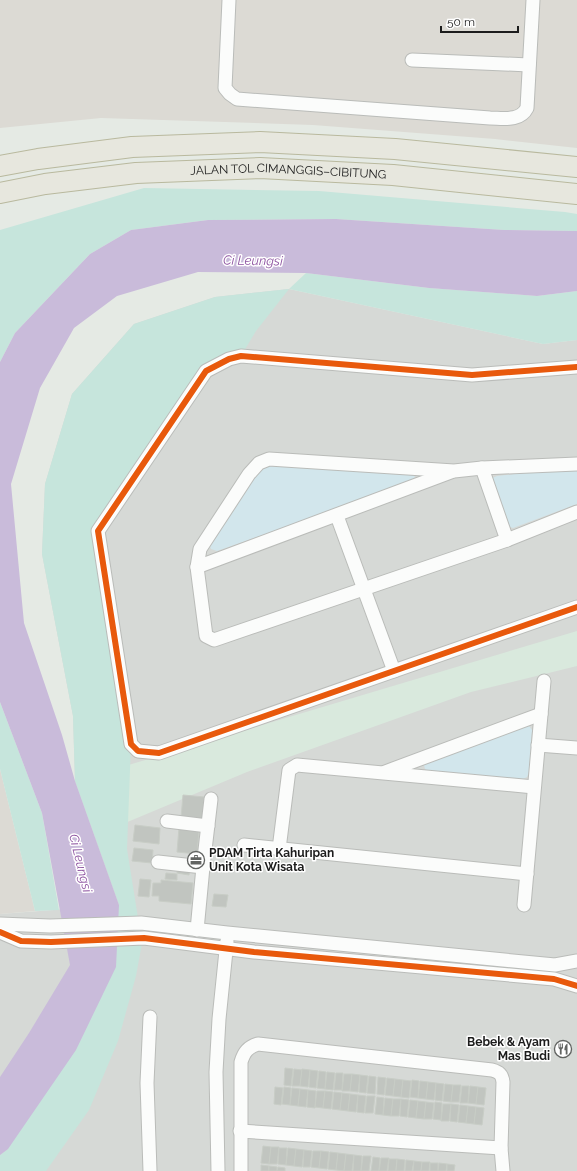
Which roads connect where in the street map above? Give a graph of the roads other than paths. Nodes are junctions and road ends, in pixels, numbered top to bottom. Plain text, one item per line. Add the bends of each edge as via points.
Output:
1 (229, 0) edge
2 (533, 0) edge
3 (412, 60) dead end
4 (529, 65) junction
5 (0, 166) edge
6 (577, 166) edge
7 (0, 192) edge
8 (577, 194) edge
9 (577, 367) edge
10 (577, 464) edge
11 (482, 468) junction
12 (454, 471) junction
13 (577, 512) edge
14 (337, 516) junction
15 (507, 540) junction
16 (197, 567) junction
17 (364, 589) junction
18 (577, 607) edge
19 (394, 671) junction
20 (544, 681) dead end
21 (541, 714) junction
22 (538, 745) junction
23 (577, 748) edge
24 (381, 773) junction
25 (534, 787) junction
26 (211, 799) dead end
27 (167, 821) dead end
28 (208, 826) junction
29 (244, 845) dead end
30 (279, 849) junction
31 (158, 862) dead end
32 (203, 867) junction
33 (526, 874) junction
34 (524, 905) dead end
35 (0, 924) edge
36 (197, 930) junction
37 (0, 932) edge
38 (227, 934) junction
39 (226, 948) junction
40 (577, 961) edge
41 (577, 986) edge
42 (150, 1017) dead end
43 (240, 1131) junction
44 (501, 1148) junction
45 (150, 1171) edge
46 (218, 1171) edge
47 (241, 1171) edge
48 (503, 1171) edge

1 - 4 street via 225,88 237,99 512,118 522,114 527,108
2 - 4 street
3 - 4 street
5 - 6 highway via 132,147 260,142 395,149
7 - 8 highway, JALAN TOL CIMANGGIS–CIBITUNG via 136,172 260,168 393,175
9 - 19 street via 472,375 241,356 229,359 206,371 98,531 131,744 138,751 159,753
10 - 11 street
11 - 12 street
11 - 15 street
12 - 14 street
12 - 16 street via 269,459 259,463 245,480 200,548
13 - 15 street
14 - 16 street
14 - 17 street
15 - 17 street
16 - 17 street via 206,636 214,640
17 - 19 street
18 - 19 street
20 - 21 street
21 - 22 street
21 - 24 street
22 - 23 street
22 - 25 street
24 - 25 street
24 - 30 street via 297,765 289,770
25 - 33 street
26 - 28 street
27 - 28 street
28 - 32 street
29 - 30 street
30 - 33 street
31 - 32 street
32 - 36 street
33 - 34 street
35 - 36 street via 50,926 141,923
36 - 38 street
37 - 39 street via 21,941 144,938
38 - 39 street
38 - 40 street via 555,965
39 - 41 street via 554,979
39 - 46 street via 216,1072
42 - 45 street
43 - 44 street
43 - 44 street via 241,1062 247,1049 258,1044 499,1072 503,1082
43 - 47 street
44 - 48 street

